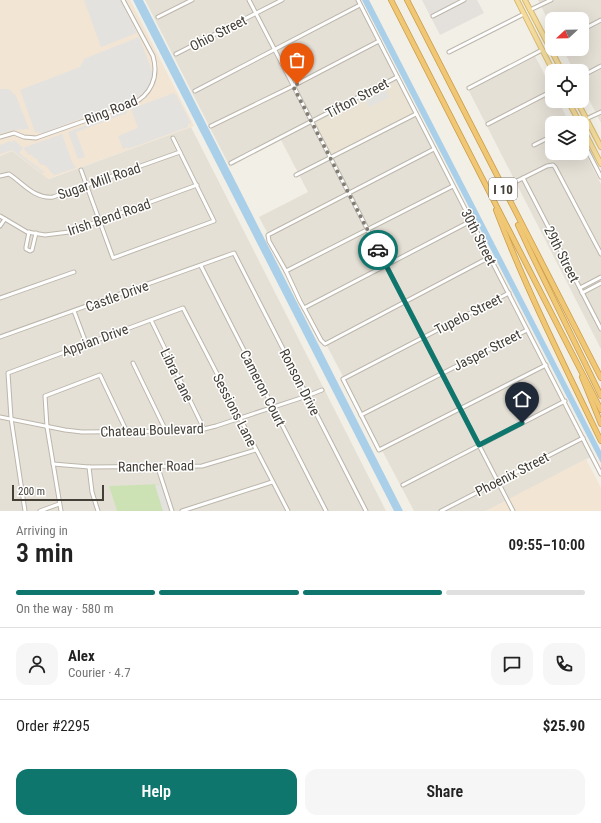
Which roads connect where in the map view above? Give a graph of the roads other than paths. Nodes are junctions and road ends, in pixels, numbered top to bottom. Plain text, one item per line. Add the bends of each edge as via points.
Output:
1 (123, 0) edge
2 (192, 0) edge
3 (250, 0) edge
4 (282, 0) edge
5 (358, 0) edge
6 (391, 0) edge
7 (406, 0) edge
8 (464, 0) edge
9 (517, 0) edge
10 (525, 0) edge
11 (551, 0) edge
12 (360, 5) junction
13 (530, 10) junction
14 (256, 13) junction
15 (524, 14) junction
16 (433, 16) dead end
17 (158, 17) dead end
18 (526, 19) junction
19 (535, 20) junction
20 (601, 20) edge
21 (589, 26) edge
22 (532, 31) junction
23 (541, 31) junction
24 (545, 37) edge
25 (379, 41) junction
26 (275, 49) junction
27 (542, 50) junction
28 (448, 52) dead end
29 (176, 54) dead end
30 (549, 64) edge
31 (601, 66) edge
32 (589, 72) edge
33 (397, 77) junction
34 (293, 86) junction
35 (470, 88) dead end
36 (195, 91) dead end
37 (545, 95) edge
38 (601, 112) edge
39 (416, 114) junction
40 (589, 118) edge
41 (312, 121) junction
42 (488, 124) dead end
43 (589, 125) edge
44 (211, 126) dead end
45 (0, 137) edge
46 (173, 138) dead end
47 (589, 138) edge
48 (545, 140) edge
49 (589, 141) edge
50 (534, 145) dead end
51 (434, 149) junction
52 (601, 149) edge
53 (180, 152) junction
54 (589, 154) edge
55 (330, 157) junction
56 (231, 163) dead end
57 (601, 164) edge
58 (81, 170) dead end
59 (296, 175) dead end
60 (0, 176) edge
61 (601, 177) edge
62 (523, 178) junction
63 (517, 181) dead end
64 (197, 185) junction
65 (86, 186) junction
66 (453, 186) junction
67 (488, 188) junction
68 (503, 189) junction
69 (349, 193) junction
70 (0, 216) edge
71 (5, 219) junction
72 (100, 221) junction
73 (471, 221) junction
74 (0, 226) edge
75 (368, 230) junction
76 (29, 232) junction
77 (36, 233) junction
78 (234, 253) joint
79 (601, 254) edge
80 (490, 257) junction
81 (201, 266) junction
82 (386, 266) junction
83 (286, 271) junction
84 (74, 272) dead end
85 (601, 277) edge
86 (601, 283) edge
87 (580, 288) junction
88 (509, 293) junction
89 (582, 293) junction
90 (0, 297) edge
91 (404, 301) junction
92 (183, 308) joint
93 (304, 308) junction
94 (74, 311) junction
95 (151, 320) junction
96 (601, 329) edge
97 (527, 330) junction
98 (0, 337) edge
99 (423, 337) junction
100 (86, 343) junction
101 (576, 362) junction
102 (133, 363) dead end
103 (546, 365) junction
104 (442, 373) junction
105 (601, 378) edge
106 (322, 390) dead end
107 (307, 396) junction
108 (601, 396) edge
109 (565, 401) junction
110 (273, 407) junction
111 (461, 409) junction
112 (601, 410) edge
113 (361, 415) junction
114 (0, 417) edge
115 (11, 418) junction
116 (239, 418) junction
117 (601, 424) edge
118 (47, 427) junction
119 (204, 429) junction
120 (166, 431) junction
121 (128, 432) junction
122 (583, 438) junction
123 (601, 441) edge
124 (479, 445) junction
125 (256, 450) junction
126 (53, 464) junction
127 (159, 467) junction
128 (89, 468) junction
129 (601, 474) edge
130 (272, 482) junction
131 (498, 482) junction
132 (403, 485) dead end
133 (59, 504) junction
134 (24, 511) edge
135 (40, 511) edge
136 (61, 511) edge
137 (98, 511) edge
138 (172, 511) edge
139 (182, 511) edge
140 (288, 511) edge
141 (326, 511) edge
142 (366, 511) edge
143 (441, 511) edge
144 (513, 511) edge

1 - 45 street, Ring Road via 155,63 154,80 144,96 132,104 36,138 14,133
2 - 17 street
3 - 14 street
4 - 14 street, Ohio Street
5 - 12 street, 30th Street
6 - 67 highway, I 10
7 - 68 highway, I 10
8 - 16 street
9 - 15 main road
10 - 13 main road
11 - 13 street
12 - 25 street, 30th Street
12 - 26 street
13 - 19 main road
14 - 26 street
14 - 29 street, Ohio Street
15 - 18 main road
15 - 28 street
18 - 19 main road via 531,22
18 - 22 main road
19 - 23 main road
20 - 21 street
22 - 23 main road
22 - 27 main road
23 - 24 main road
25 - 33 street, 30th Street
25 - 34 street
26 - 34 street
26 - 36 street
27 - 30 main road
27 - 35 street
31 - 32 street
33 - 39 street, 30th Street
33 - 41 street, Tifton Street
34 - 41 street
34 - 44 street
37 - 42 street
38 - 40 street
39 - 51 street, 30th Street
39 - 55 street
41 - 55 street
41 - 56 street, Tifton Street
43 - 52 main road
46 - 53 street
47 - 52 main road via 597,150
48 - 50 street
49 - 57 main road
51 - 66 street, 30th Street
51 - 69 street
53 - 64 street
53 - 65 street, Sugar Mill Road
54 - 61 street
55 - 59 street
55 - 69 street
58 - 65 street
60 - 65 street, Sugar Mill Road via 9,174 31,191 47,198
62 - 63 street
62 - 79 street via 553,165 558,170
62 - 87 street, 29th Street
64 - 72 street, Irish Bend Road
64 - 72 street via 214,221 113,258
65 - 72 street
66 - 73 street, 30th Street
66 - 75 street
67 - 101 highway, I 10
67 - 123 highway via 513,255
68 - 105 highway, I 10
68 - 108 highway via 532,255
69 - 75 street
69 - 83 street via 268,235 269,242
70 - 71 street, Irish Bend Road
71 - 74 street
71 - 76 street, Irish Bend Road
72 - 77 street, Irish Bend Road via 69,232 45,235
73 - 80 street, 30th Street
73 - 82 street
75 - 82 street
75 - 83 street
76 - 77 street, Irish Bend Road
76 - 77 street via 26,249 30,251
78 - 81 street, Castle Drive
78 - 107 street, Ronson Drive
80 - 88 street, 30th Street
80 - 91 street
81 - 94 street, Castle Drive
81 - 110 street, Cameron Court
82 - 91 street
82 - 93 street
83 - 93 street
84 - 90 street
85 - 87 street
86 - 89 street
87 - 89 street, 29th Street
88 - 97 street, 30th Street
88 - 99 street, Tupelo Street
89 - 96 street, 29th Street
91 - 93 street via 325,344
91 - 99 street
92 - 95 street, Appian Drive
92 - 116 street, Sessions Lane
94 - 98 street, Castle Drive
94 - 100 street
95 - 100 street, Appian Drive
95 - 119 street, Libra Lane
97 - 103 street, 30th Street
97 - 104 street, Jasper Street
99 - 104 street
99 - 113 street, Tupelo Street via 343,379
100 - 115 street, Appian Drive via 8,372
101 - 112 highway, I 10
101 - 117 highway
102 - 120 street
103 - 109 street, 30th Street
103 - 111 street
104 - 111 street
104 - 113 street, Jasper Street
106 - 107 street, Chateau Boulevard
107 - 110 street, Chateau Boulevard
107 - 142 street, Ronson Drive
109 - 122 street, 30th Street
109 - 124 street
110 - 116 street, Chateau Boulevard
110 - 141 street, Cameron Court
111 - 113 street via 380,450
111 - 124 street
114 - 115 street, Chateau Boulevard
115 - 118 street, Chateau Boulevard
115 - 134 street
116 - 119 street, Chateau Boulevard
116 - 125 street, Sessions Lane
118 - 121 street, Chateau Boulevard via 82,432
118 - 121 street via 45,396 100,375
118 - 126 street
119 - 120 street, Chateau Boulevard
120 - 121 street, Chateau Boulevard
122 - 129 street, 30th Street
122 - 131 street, Phoenix Street
124 - 131 street
124 - 132 street
125 - 127 street, Rancher Road via 202,466
125 - 130 street, Sessions Lane
126 - 128 street, Rancher Road
126 - 133 street
127 - 128 street, Rancher Road
127 - 138 street
128 - 137 street
130 - 139 street
130 - 140 street, Sessions Lane
131 - 143 street, Phoenix Street
131 - 144 street
133 - 135 street
133 - 136 street

